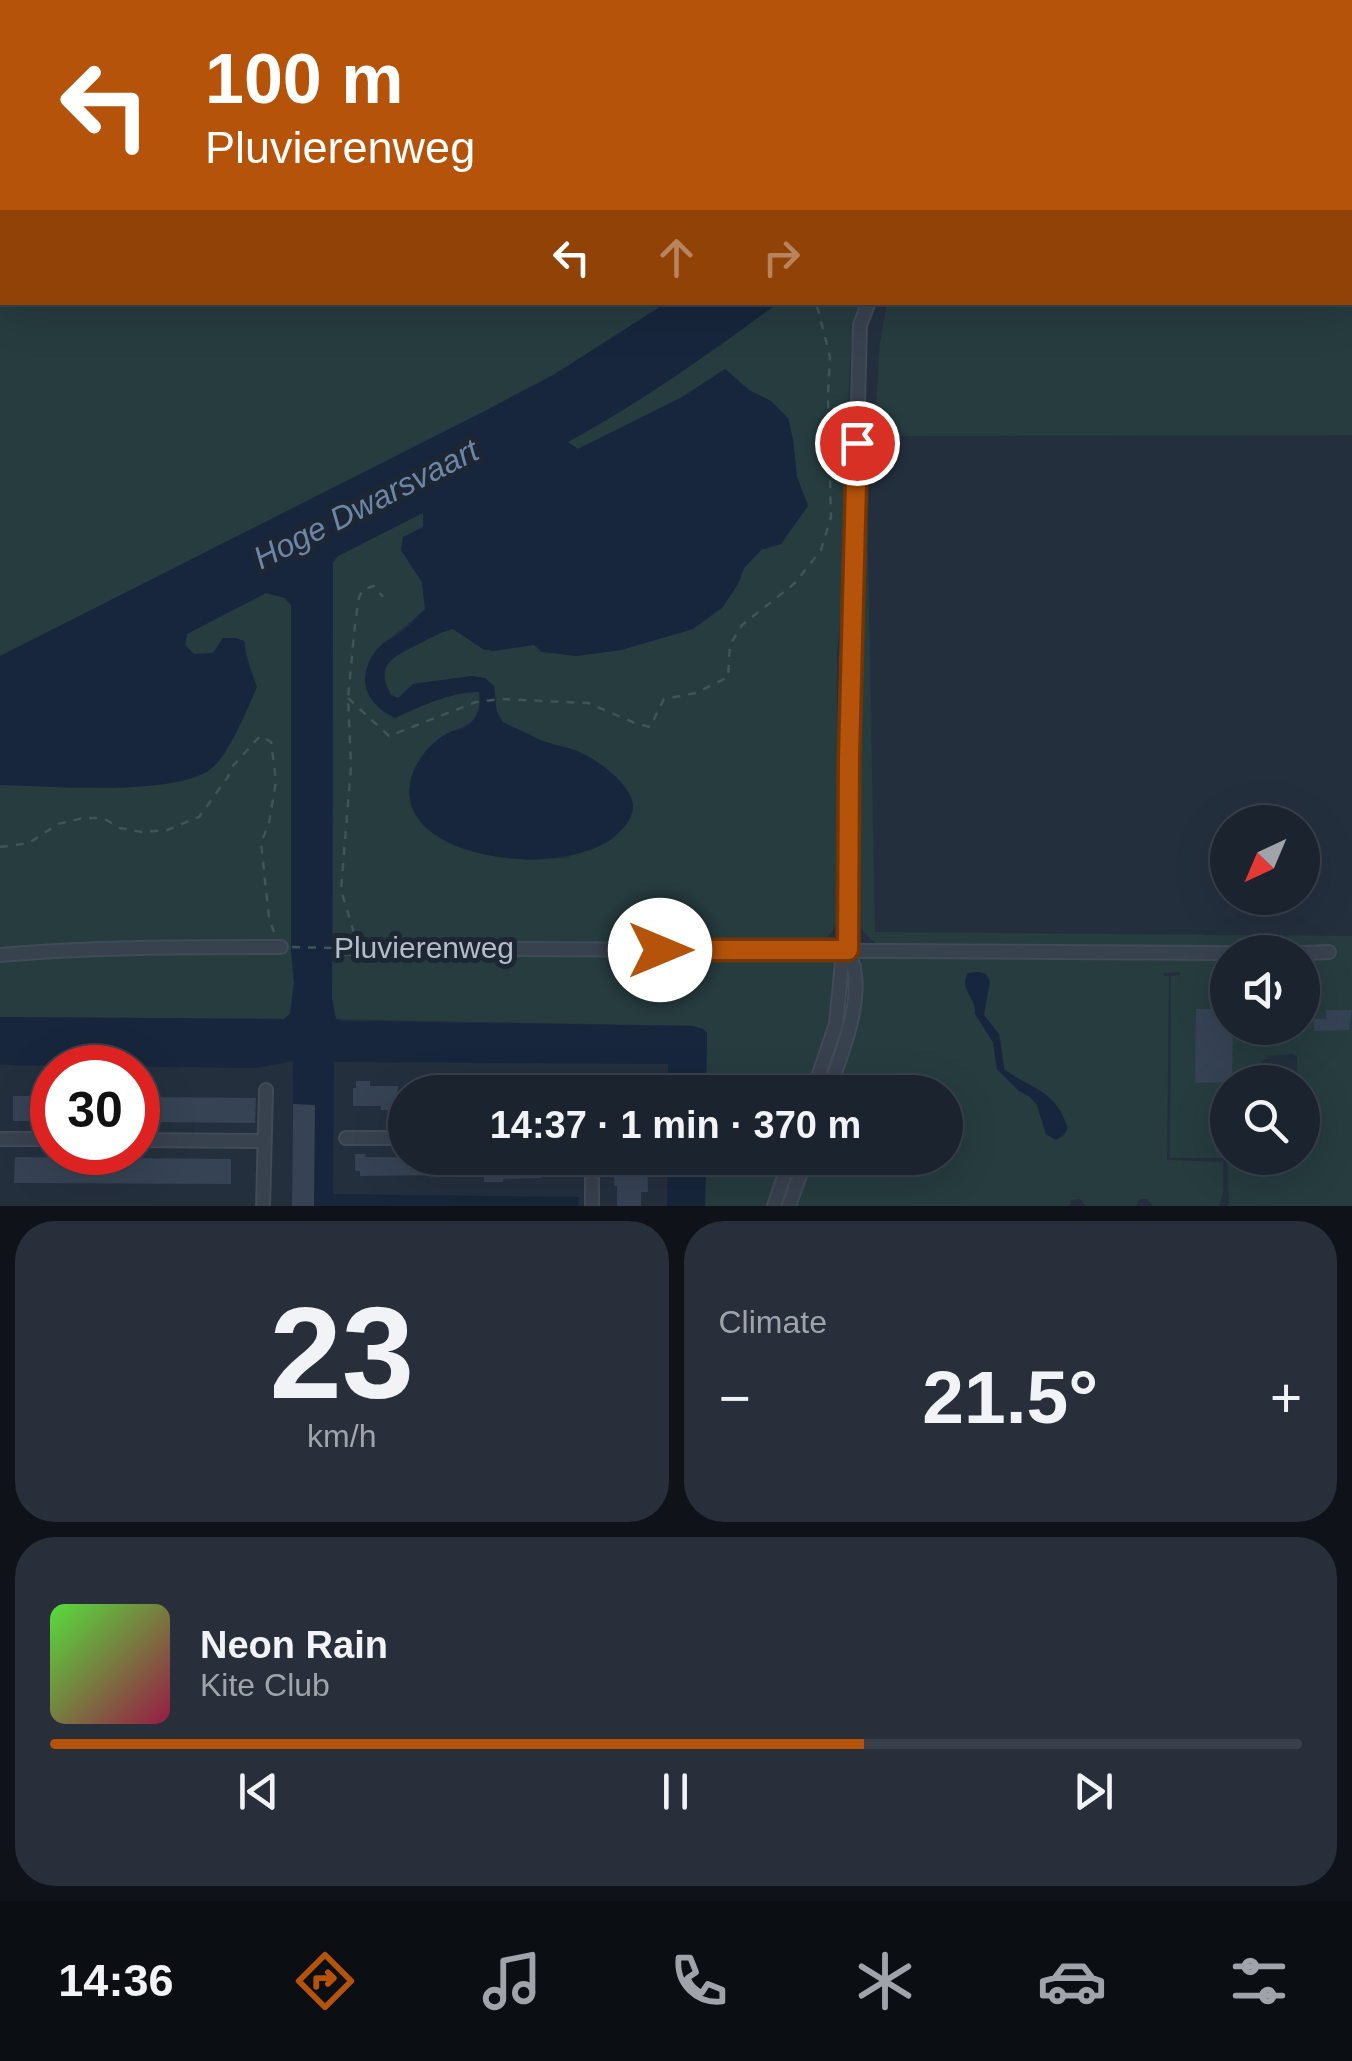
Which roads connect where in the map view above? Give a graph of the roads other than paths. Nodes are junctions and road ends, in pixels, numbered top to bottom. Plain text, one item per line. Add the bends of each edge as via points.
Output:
1 (867, 305) edge
2 (281, 947) road end
3 (352, 948) road end
4 (848, 950) junction
5 (1320, 952) edge
6 (1329, 952) dead end
7 (1210, 953) edge
8 (0, 955) edge
9 (819, 1075) edge
10 (834, 1075) edge
11 (266, 1090) dead end
12 (346, 1138) dead end
13 (388, 1138) edge
14 (0, 1139) edge
15 (30, 1140) edge
16 (160, 1140) edge
17 (265, 1141) junction
18 (592, 1175) edge
19 (784, 1175) edge
20 (800, 1175) edge
21 (263, 1206) edge
22 (592, 1206) edge
23 (774, 1206) edge
24 (790, 1206) edge

1 - 4 street via 860,325
2 - 8 street
3 - 4 street, Pluvierenweg
4 - 7 street, Pluvierenweg
4 - 9 street via 836,1024
4 - 10 street via 855,963 854,1011
5 - 6 street
11 - 17 street
12 - 13 street
14 - 15 street
16 - 17 street
17 - 21 street
18 - 22 street
19 - 23 street
20 - 24 street

